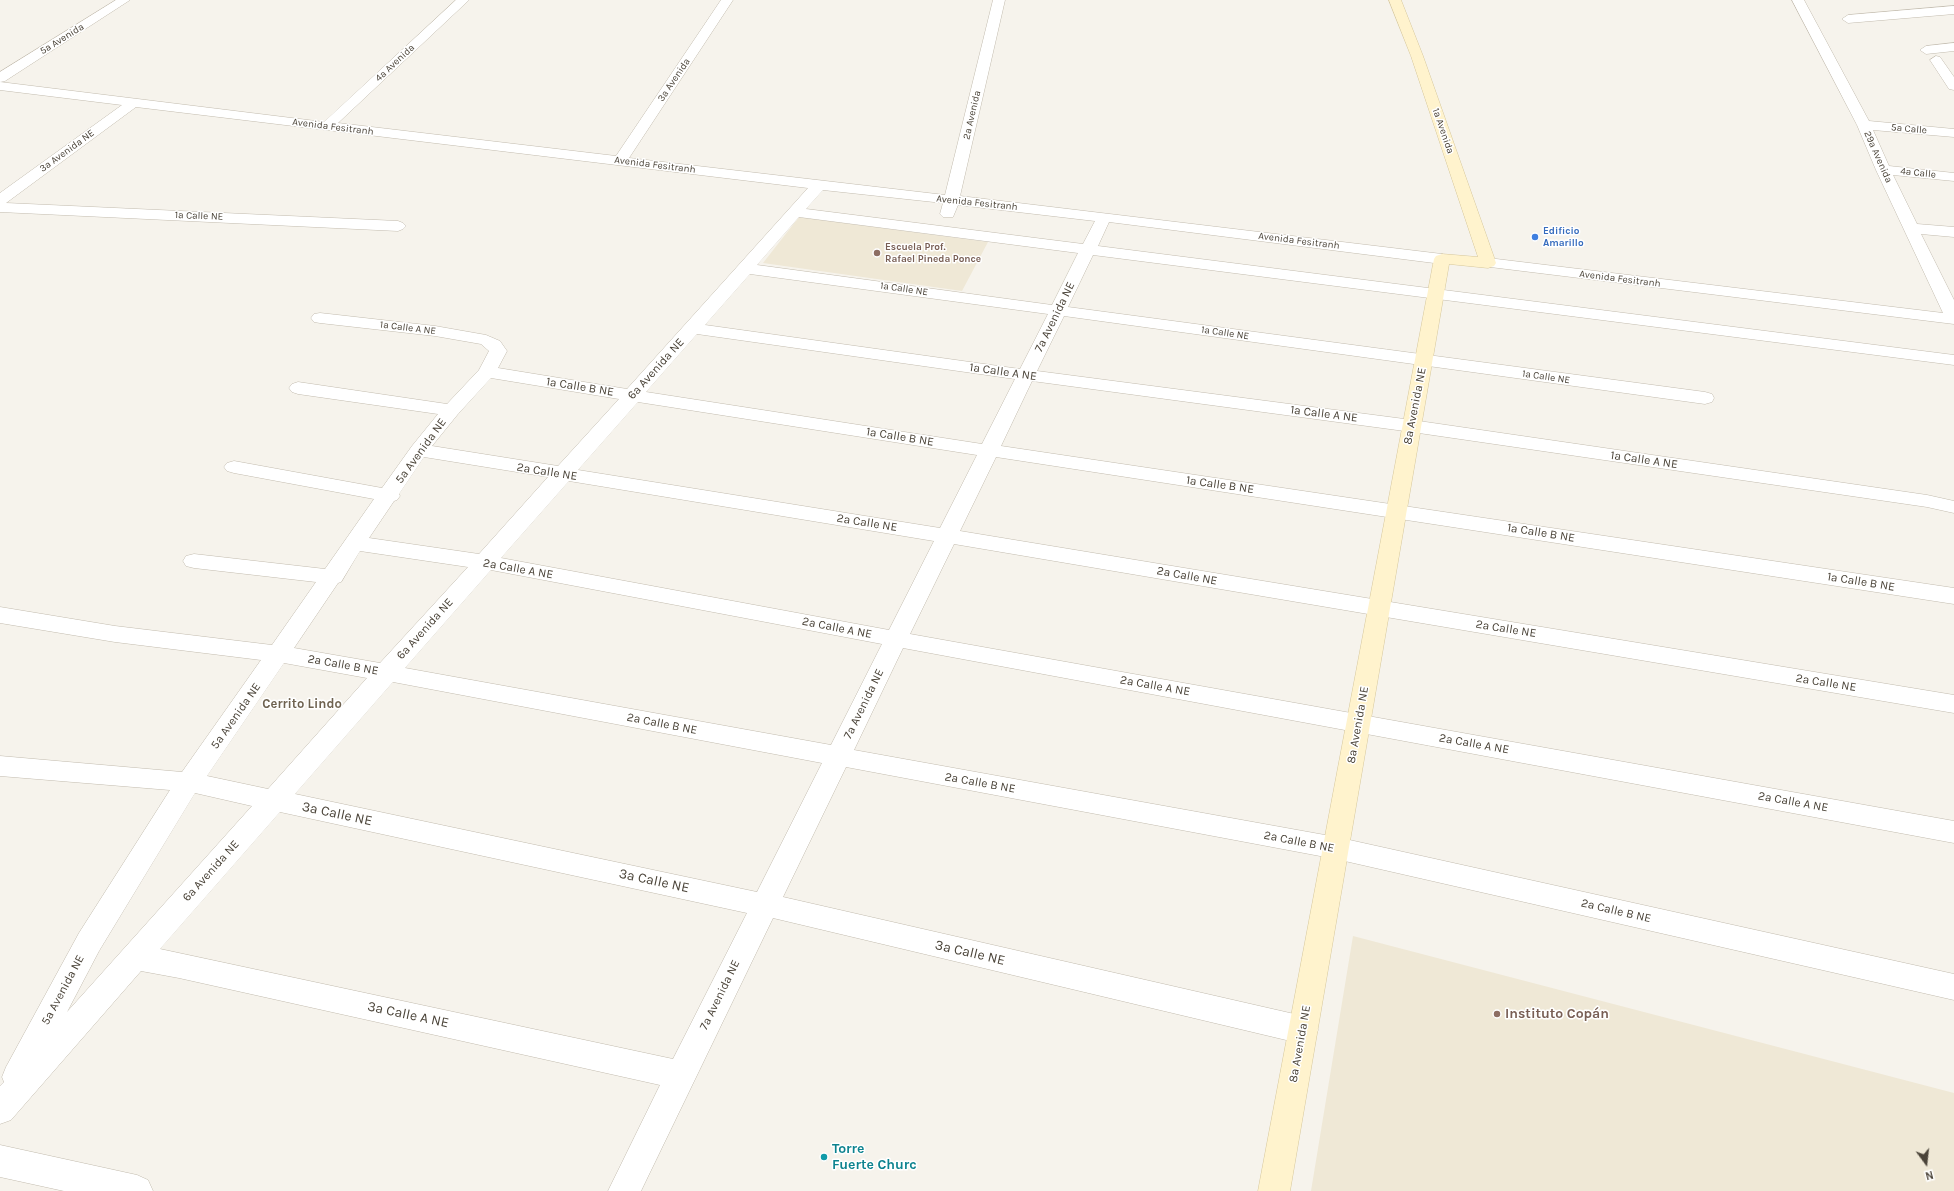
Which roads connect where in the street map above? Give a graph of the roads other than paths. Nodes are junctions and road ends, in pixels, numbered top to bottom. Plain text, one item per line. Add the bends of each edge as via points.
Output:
1 (124, 0) edge
2 (463, 0) edge
3 (727, 0) edge
4 (999, 0) edge
5 (1394, 0) edge
6 (1798, 0) edge
7 (1954, 10) edge
8 (1848, 19) dead end
9 (1954, 47) edge
10 (1926, 50) dead end
11 (1936, 60) dead end
12 (0, 78) edge
13 (0, 86) edge
14 (1954, 86) edge
15 (133, 103) junction
16 (1864, 125) junction
17 (327, 126) junction
18 (1954, 133) edge
19 (620, 160) junction
20 (1883, 170) junction
21 (1954, 177) edge
22 (819, 185) junction
23 (0, 200) edge
24 (952, 200) junction
25 (0, 207) edge
26 (795, 212) junction
27 (1104, 217) junction
28 (398, 226) dead end
29 (1911, 228) junction
30 (944, 231) junction
31 (1954, 232) edge
32 (1088, 249) junction
33 (1442, 259) junction
34 (1488, 263) junction
35 (745, 268) junction
36 (1435, 294) junction
37 (1949, 294) edge
38 (1058, 310) junction
39 (320, 318) dead end
40 (1954, 318) edge
41 (693, 328) junction
42 (494, 345) joint
43 (1424, 360) junction
44 (1954, 360) edge
45 (487, 372) junction
46 (1026, 375) junction
47 (298, 388) dead end
48 (632, 396) junction
49 (1705, 398) dead end
50 (451, 410) junction
51 (1412, 426) junction
52 (419, 450) junction
53 (988, 451) junction
54 (234, 466) dead end
55 (562, 474) junction
56 (390, 496) junction
57 (1954, 507) edge
58 (1396, 511) junction
59 (947, 536) junction
60 (356, 543) junction
61 (194, 561) dead end
62 (484, 562) junction
63 (333, 577) junction
64 (1954, 596) edge
65 (1379, 608) junction
66 (0, 615) edge
67 (896, 639) junction
68 (279, 654) junction
69 (387, 673) junction
70 (1954, 704) edge
71 (1358, 723) junction
72 (838, 756) junction
73 (0, 766) edge
74 (189, 782) junction
75 (274, 800) junction
76 (1954, 832) edge
77 (1336, 848) junction
78 (765, 904) junction
79 (134, 958) junction
80 (1954, 987) edge
81 (1303, 1030) junction
82 (681, 1075) junction
83 (0, 1108) edge
84 (0, 1161) edge
85 (137, 1191) edge
86 (624, 1191) edge
87 (1274, 1191) edge

1 - 12 street, 5a Avenida
2 - 17 street, 4a Avenida
3 - 19 street, 3a Avenida
4 - 24 street, 2a Avenida
5 - 34 street, 1a Avenida via 1417,56
6 - 16 street, 29a Avenida
7 - 8 street
9 - 10 street
11 - 14 street
13 - 15 street, Avenida Fesitranh
15 - 17 street, Avenida Fesitranh
15 - 23 street, 3a Avenida NE
16 - 18 street, 5a Calle
16 - 20 street, 29a Avenida
17 - 19 street, Avenida Fesitranh
19 - 22 street, Avenida Fesitranh
20 - 21 street, 4a Calle
20 - 29 street, 29a Avenida
22 - 24 street, Avenida Fesitranh
22 - 26 street, 6a Avenida NE
24 - 27 street, Avenida Fesitranh
24 - 30 street, 2a Avenida
25 - 28 street, 1a Calle NE
26 - 30 street
26 - 35 street, 6a Avenida NE
27 - 32 street, 7a Avenida NE
27 - 33 street, Avenida Fesitranh
29 - 31 street
29 - 37 street, 29a Avenida
30 - 32 street
32 - 36 street
32 - 38 street, 7a Avenida NE
33 - 34 street, Avenida Fesitranh
33 - 36 street, 8a Avenida NE
34 - 40 street, Avenida Fesitranh
35 - 38 street, 1a Calle NE
35 - 41 street, 6a Avenida NE
36 - 43 street, 8a Avenida NE
36 - 44 street
37 - 40 street, 29a Avenida
38 - 43 street, 1a Calle NE
38 - 46 street, 7a Avenida NE
39 - 42 street, 1a Calle A NE via 435,331 486,340
41 - 46 street, 1a Calle A NE
41 - 48 street, 6a Avenida NE
42 - 45 street, 5a Avenida NE via 498,351
43 - 49 street, 1a Calle NE
43 - 51 street, 8a Avenida NE
45 - 48 street, 1a Calle B NE
45 - 50 street, 5a Avenida NE
46 - 51 street, 1a Calle A NE
46 - 53 street, 7a Avenida NE
47 - 50 street
48 - 53 street, 1a Calle B NE
48 - 55 street, 6a Avenida NE
50 - 52 street, 5a Avenida NE
51 - 57 street, 1a Calle A NE
51 - 58 street, 8a Avenida NE
52 - 55 street, 2a Calle NE
52 - 56 street, 5a Avenida NE
53 - 58 street, 1a Calle B NE
53 - 59 street, 7a Avenida NE
54 - 56 street
55 - 59 street, 2a Calle NE
55 - 62 street, 6a Avenida NE
56 - 60 street, 5a Avenida NE
58 - 64 street, 1a Calle B NE
58 - 65 street, 8a Avenida NE
59 - 65 street, 2a Calle NE
59 - 67 street, 7a Avenida NE
60 - 62 street, 2a Calle A NE
60 - 63 street, 5a Avenida NE
61 - 63 street
62 - 67 street, 2a Calle A NE
62 - 69 street, 6a Avenida NE
63 - 68 street, 5a Avenida NE
65 - 70 street, 2a Calle NE
65 - 71 street, 8a Avenida NE
66 - 68 street, 2a Calle B NE via 115,634
67 - 71 street, 2a Calle A NE
67 - 72 street, 7a Avenida NE
68 - 69 street, 2a Calle B NE
68 - 74 street, 5a Avenida NE
69 - 72 street, 2a Calle B NE
69 - 75 street, 6a Avenida NE
71 - 76 street, 2a Calle A NE
71 - 77 street, 8a Avenida NE
72 - 77 street, 2a Calle B NE
72 - 78 street, 7a Avenida NE
73 - 74 street, 3a Calle NE
74 - 75 street, 3a Calle NE
74 - 83 street, 5a Avenida NE via 89,942
75 - 78 street, 3a Calle NE
75 - 79 street, 6a Avenida NE
77 - 80 street, 2a Calle B NE
77 - 81 street, 8a Avenida NE
78 - 81 street, 3a Calle NE
78 - 82 street, 7a Avenida NE
79 - 82 street, 3a Calle A NE via 179,965
79 - 83 street, 6a Avenida NE
81 - 87 street, 8a Avenida NE
82 - 86 street, 7a Avenida NE
84 - 85 street

